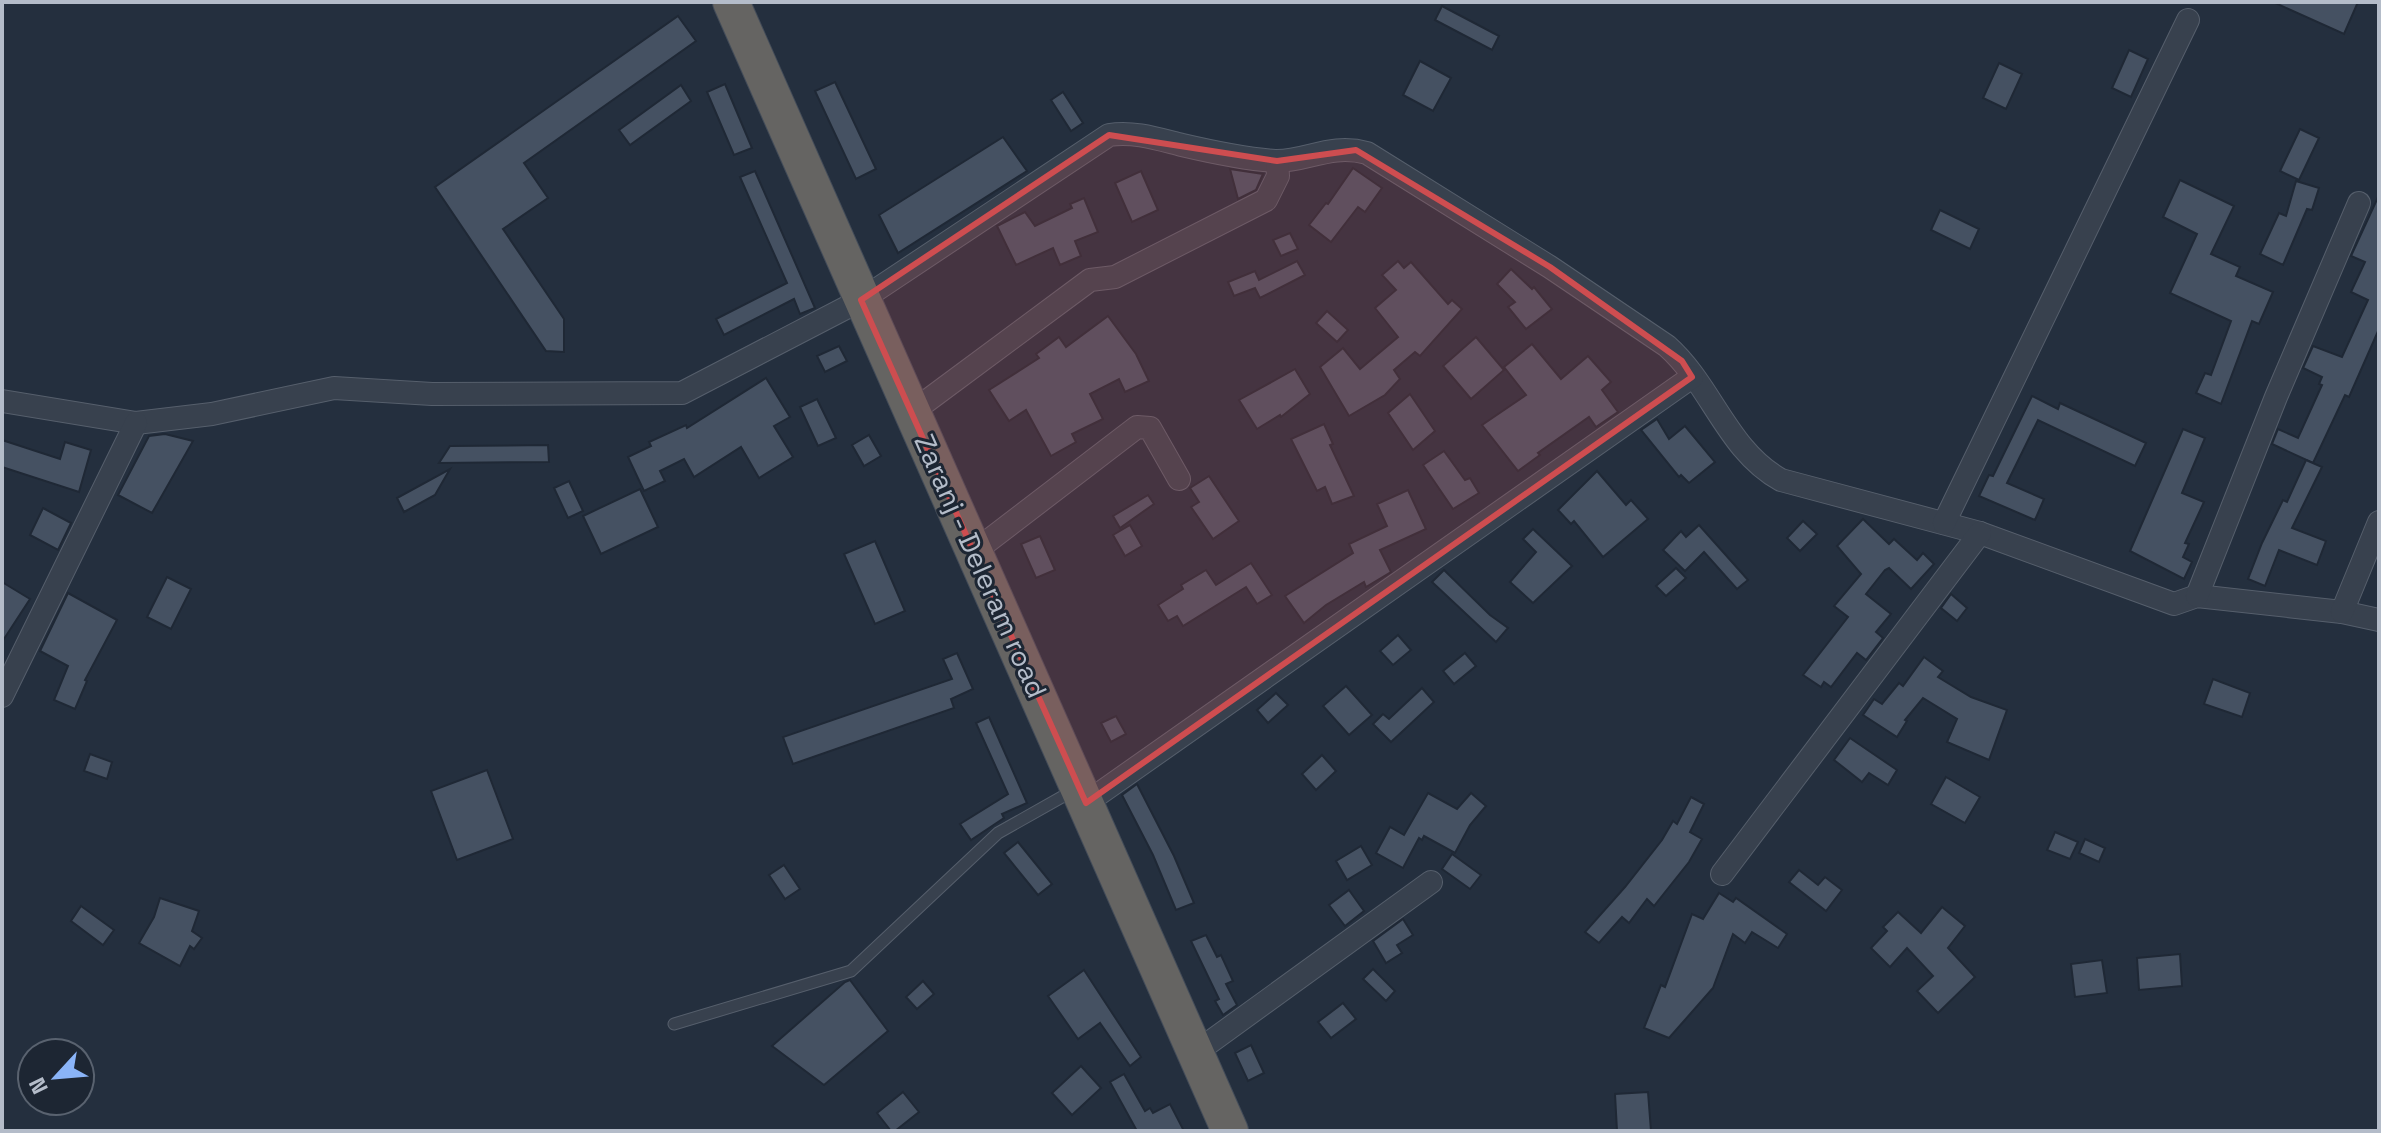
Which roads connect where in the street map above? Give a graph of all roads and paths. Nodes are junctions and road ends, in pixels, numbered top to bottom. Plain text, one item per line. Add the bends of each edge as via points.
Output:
1 (731, 2) edge
2 (2188, 20) dead end
3 (1277, 161) junction
4 (2359, 203) dead end
5 (861, 300) junction
6 (1692, 377) junction
7 (2, 401) edge
8 (912, 412) junction
9 (136, 423) junction
10 (1179, 479) dead end
11 (2379, 522) edge
12 (1944, 523) junction
13 (1980, 533) junction
14 (975, 551) junction
15 (2197, 596) junction
16 (2342, 612) junction
17 (2379, 620) edge
18 (2, 696) edge
19 (1083, 794) junction
20 (1722, 874) dead end
21 (1431, 882) dead end
22 (674, 1024) dead end
23 (1195, 1053) junction
24 (1230, 1131) edge

1 - 5 highway, Zaranj - Deleram road
2 - 12 street
3 - 5 street via 1109,135
3 - 6 street via 1346,149 1367,153 1667,346
3 - 8 street via 1278,176 1266,200 1115,277 1090,280
4 - 15 street
5 - 8 highway, Zaranj - Deleram road
5 - 9 street via 682,393 432,394 334,388 212,414
6 - 12 street via 1762,470 1781,480
6 - 19 street
7 - 9 street
8 - 14 highway, Zaranj - Deleram road
9 - 18 street
10 - 14 street via 1150,428 1137,427
11 - 16 street
12 - 13 street
13 - 15 street via 2174,604
13 - 20 street
14 - 19 highway, Zaranj - Deleram road
15 - 16 street
16 - 17 street
19 - 22 lane via 998,833 851,971
19 - 23 highway, Zaranj - Deleram road
21 - 23 street
23 - 24 highway, Zaranj - Deleram road

